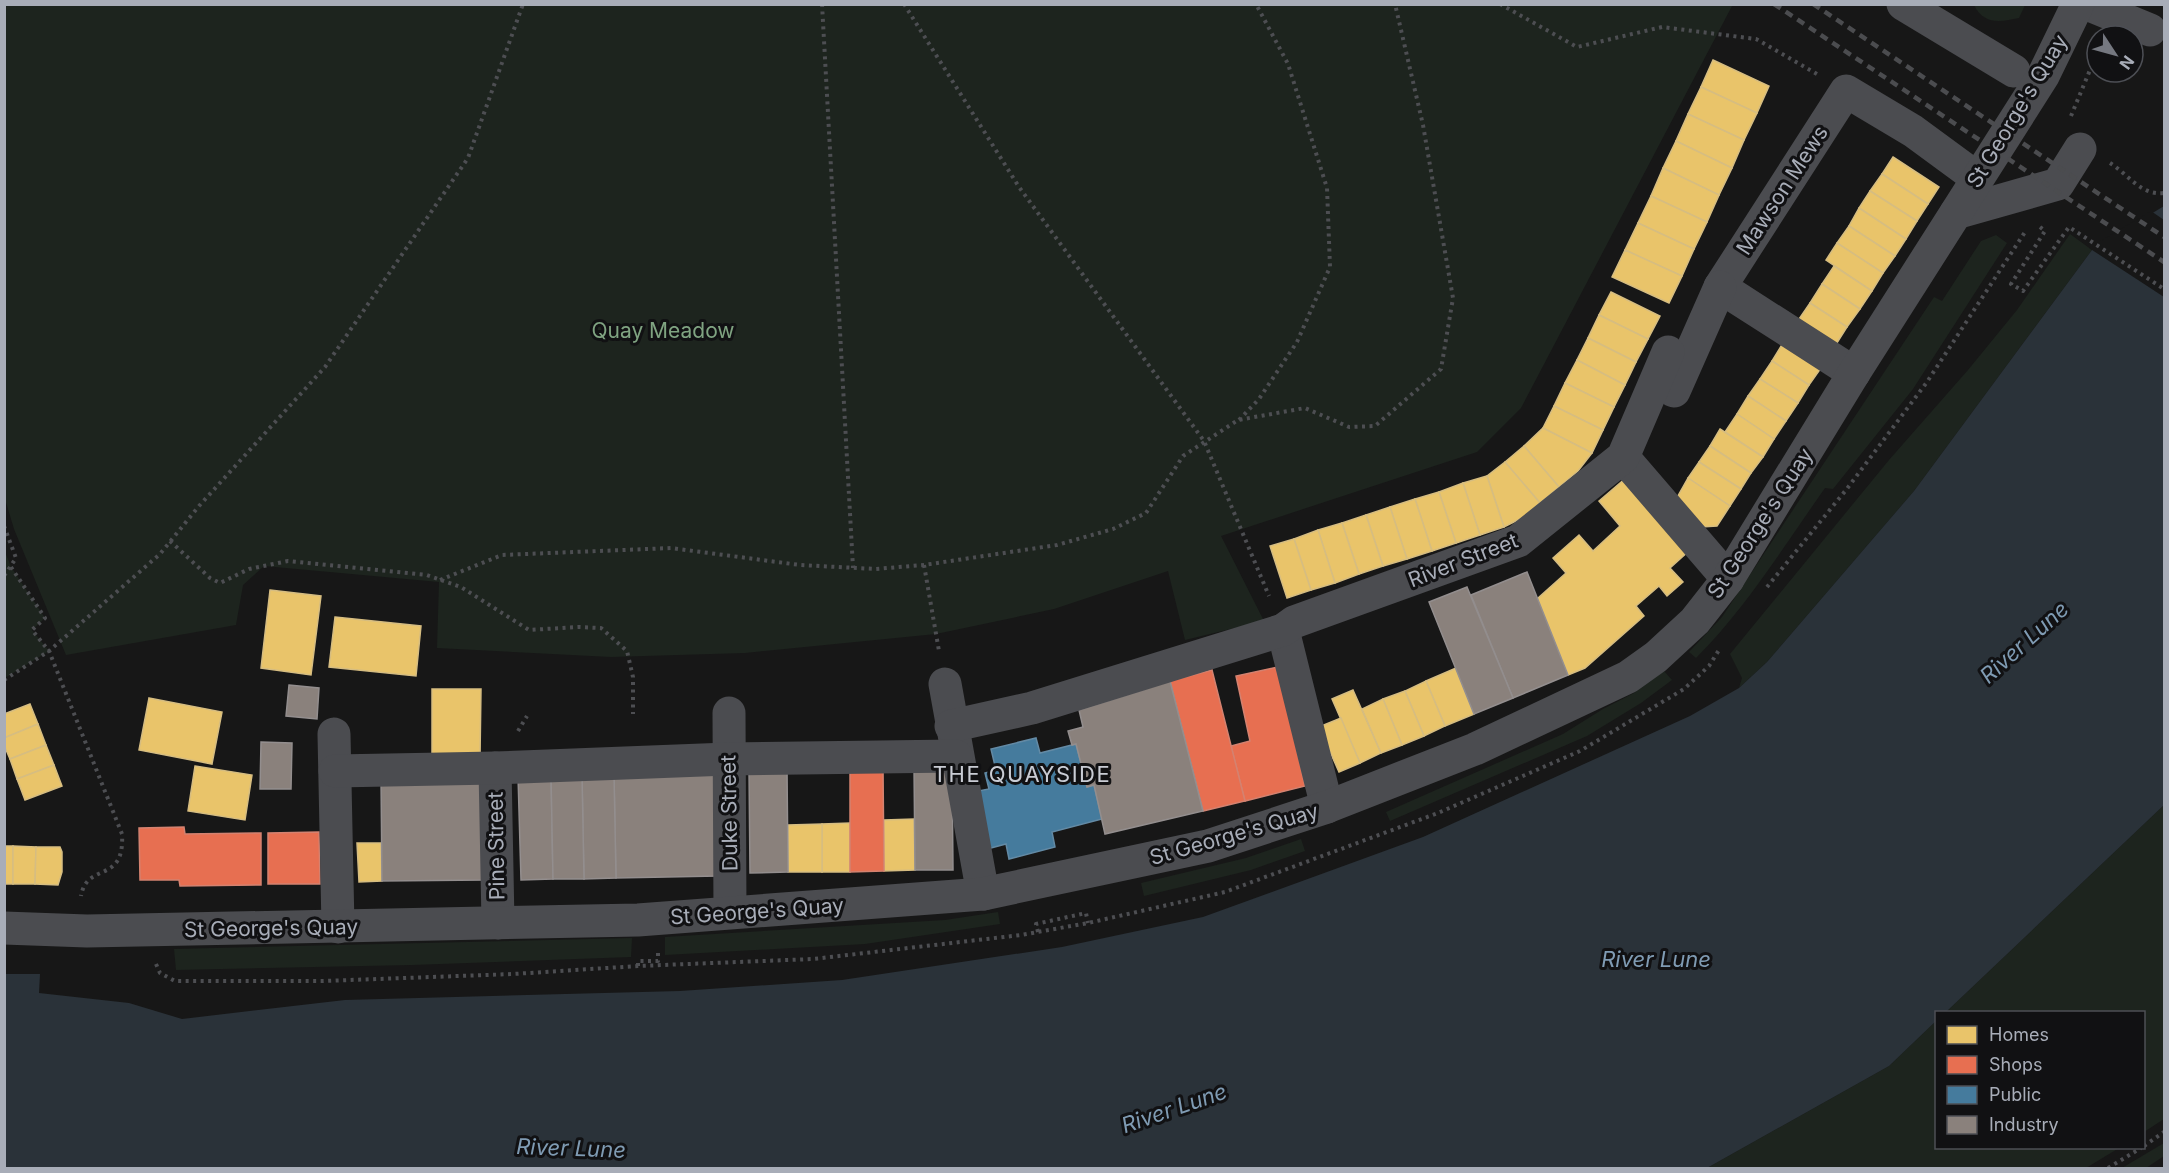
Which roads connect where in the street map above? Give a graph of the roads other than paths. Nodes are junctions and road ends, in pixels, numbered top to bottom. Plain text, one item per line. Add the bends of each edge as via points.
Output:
1 (1903, 4) edge
2 (2078, 4) edge
3 (2086, 4) edge
4 (2150, 30) dead end
5 (2014, 72) dead end
6 (2080, 149) road end
7 (1977, 178) junction
8 (1956, 213) junction
9 (1720, 287) junction
10 (1668, 352) dead end
11 (1854, 373) junction
12 (1636, 452) junction
13 (1728, 579) junction
14 (1283, 630) junction
15 (945, 684) road end
16 (729, 713) dead end
17 (334, 734) dead end
18 (954, 741) junction
19 (728, 759) junction
20 (495, 768) junction
21 (335, 771) junction
22 (1327, 807) junction
23 (983, 894) junction
24 (730, 912) junction
25 (498, 923) junction
26 (338, 927) junction
27 (4, 928) edge

1 - 5 street
2 - 7 street, St George's Quay via 2043,76
3 - 4 street
6 - 8 street via 2058,184
7 - 8 street, St George's Quay
7 - 9 street, Mawson Mews via 1913,131 1846,92
8 - 11 street, St George's Quay
9 - 11 street
9 - 12 street, Mawson Mews
10 - 12 street, River Street
11 - 13 street, St George's Quay
12 - 13 street
12 - 14 street, River Street via 1518,541 1294,622
13 - 22 street, St George's Quay via 1695,621 1629,677 1475,749
14 - 18 street, River Street via 1032,708
14 - 22 street
15 - 18 street
16 - 19 street, Duke Street
17 - 21 street
18 - 19 street, River Street
18 - 23 street
19 - 20 street, River Street
19 - 24 street, Duke Street
20 - 21 street, River Street
20 - 25 street, Pine Street
21 - 26 street
22 - 23 street, St George's Quay via 1208,846
23 - 24 street, St George's Quay
24 - 25 street, St George's Quay via 638,920
25 - 26 street, St George's Quay
26 - 27 street, St George's Quay

